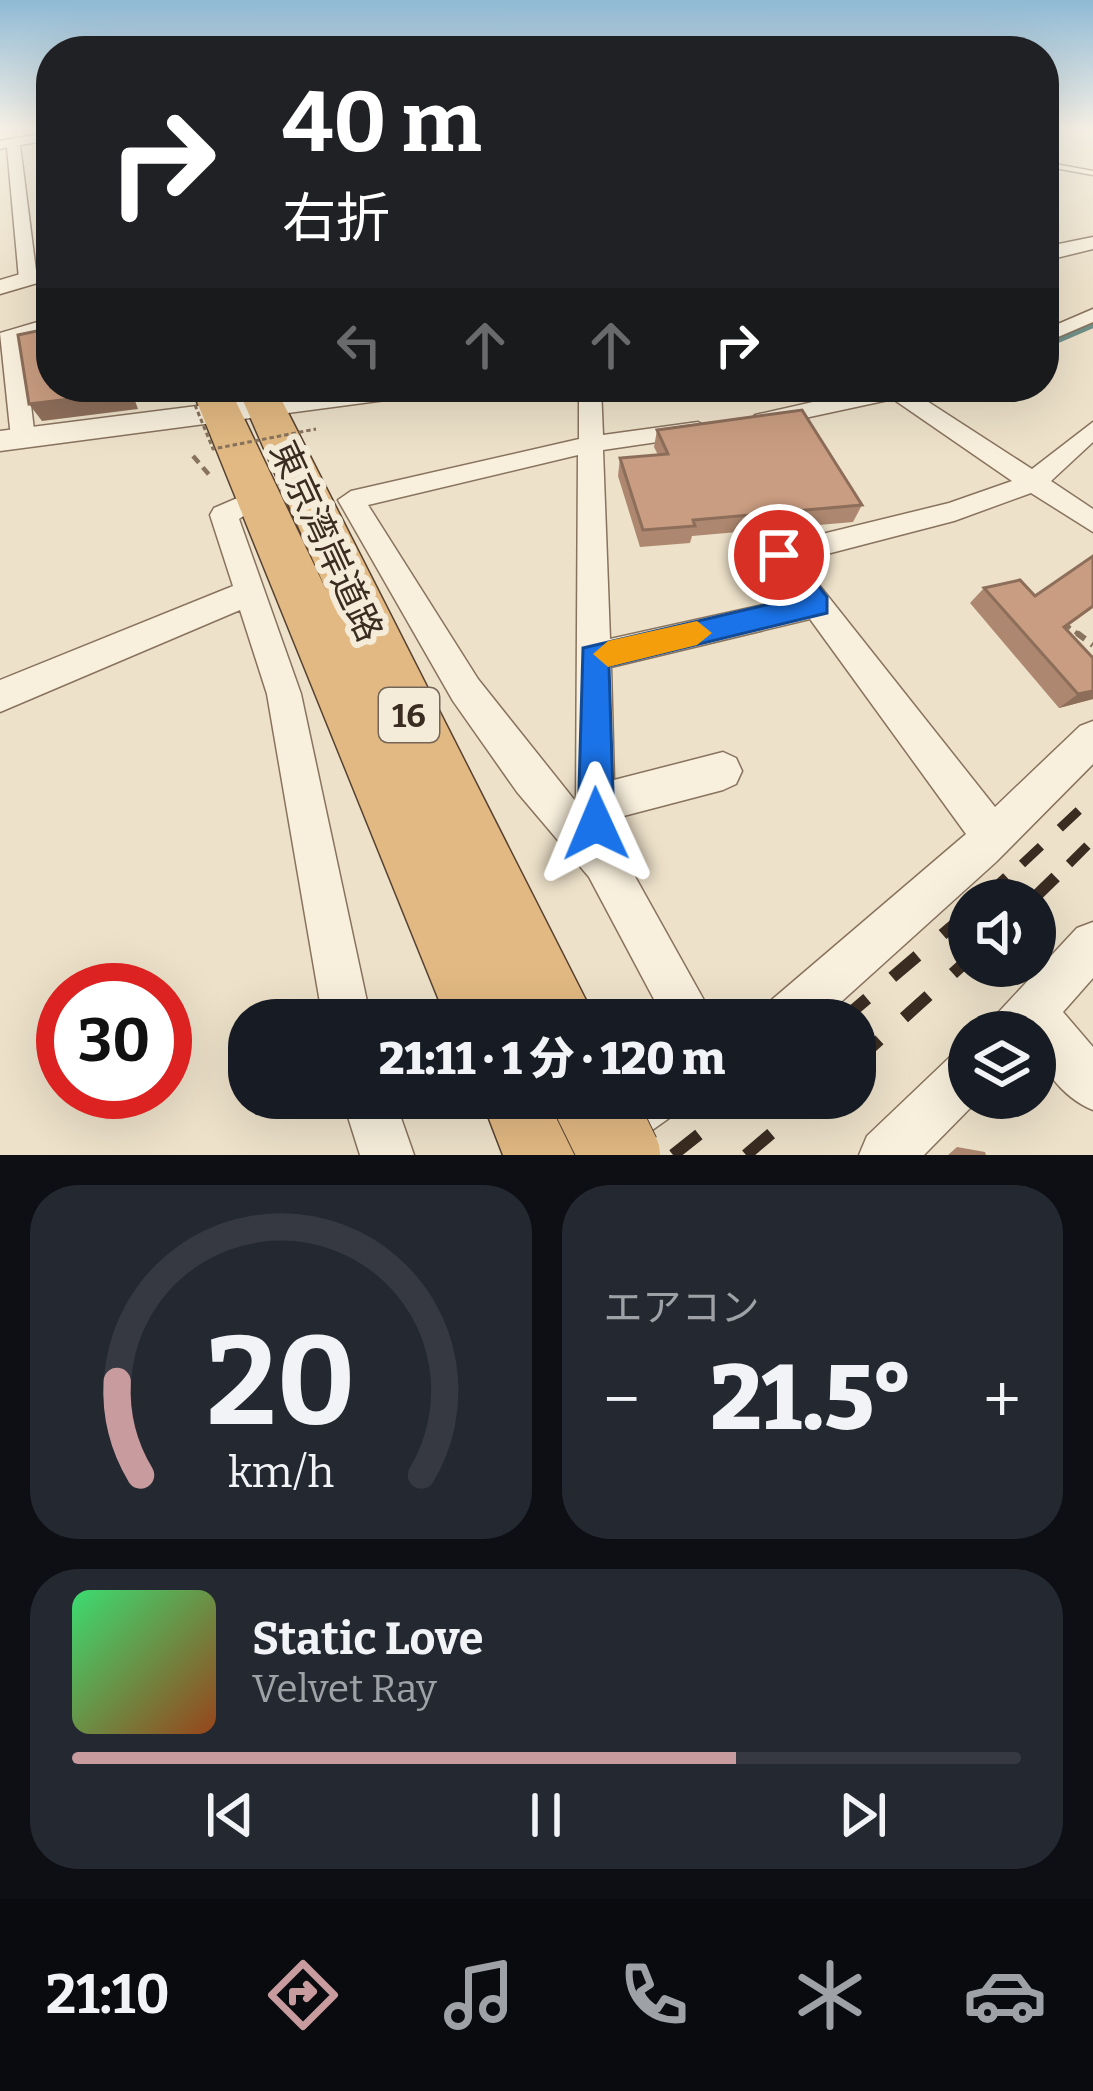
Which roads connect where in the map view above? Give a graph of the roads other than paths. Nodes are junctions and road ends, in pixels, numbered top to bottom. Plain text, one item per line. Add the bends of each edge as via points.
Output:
1 (12, 182) edge
2 (23, 235) junction
3 (0, 241) edge
4 (1093, 243) edge
5 (1059, 251) edge
6 (36, 263) edge
7 (36, 279) edge
8 (36, 281) edge
9 (0, 287) edge
10 (0, 298) edge
11 (1093, 315) edge
12 (36, 329) edge
13 (1059, 330) edge
14 (6, 338) edge
15 (590, 402) edge
16 (852, 402) edge
17 (921, 402) edge
18 (244, 405) edge
19 (1093, 429) edge
20 (12, 439) edge
21 (591, 444) junction
22 (1034, 483) junction
23 (256, 499) junction
24 (1093, 522) edge
25 (251, 592) junction
26 (817, 605) junction
27 (594, 657) junction
28 (0, 696) edge
29 (1093, 739) edge
30 (722, 771) dead end
31 (596, 804) junction
32 (991, 834) junction
33 (604, 862) junction
34 (1093, 944) edge
35 (343, 999) edge
36 (479, 999) edge
37 (544, 999) edge
38 (679, 999) edge
39 (810, 999) edge
40 (1034, 1011) edge
41 (1056, 1052) edge
42 (1093, 1085) edge
43 (948, 1094) edge
44 (375, 1119) edge
45 (553, 1124) edge
46 (387, 1155) edge
47 (620, 1155) edge
48 (886, 1155) edge

1 - 2 street
2 - 3 street
2 - 6 street
4 - 5 street
7 - 9 street
8 - 10 street
11 - 13 street
12 - 14 street
14 - 20 street
15 - 21 street
16 - 21 street
17 - 22 street
18 - 20 street
18 - 23 highway, 東京湾岸道路 / 16
18 - 37 highway, 東京湾岸道路 / 16
19 - 22 street
21 - 27 street
21 - 33 street via 351,500 413,613 540,796
22 - 24 street
22 - 26 street via 779,555
23 - 25 street via 224,515
23 - 36 highway, 東京湾岸道路 / 16
25 - 28 street
25 - 35 street via 284,694
26 - 27 street
26 - 32 street
27 - 31 street
29 - 32 street
30 - 31 street
31 - 33 street
32 - 39 street
33 - 38 street
34 - 40 street
41 - 42 street
43 - 48 street
44 - 46 street
45 - 47 highway, bridge

